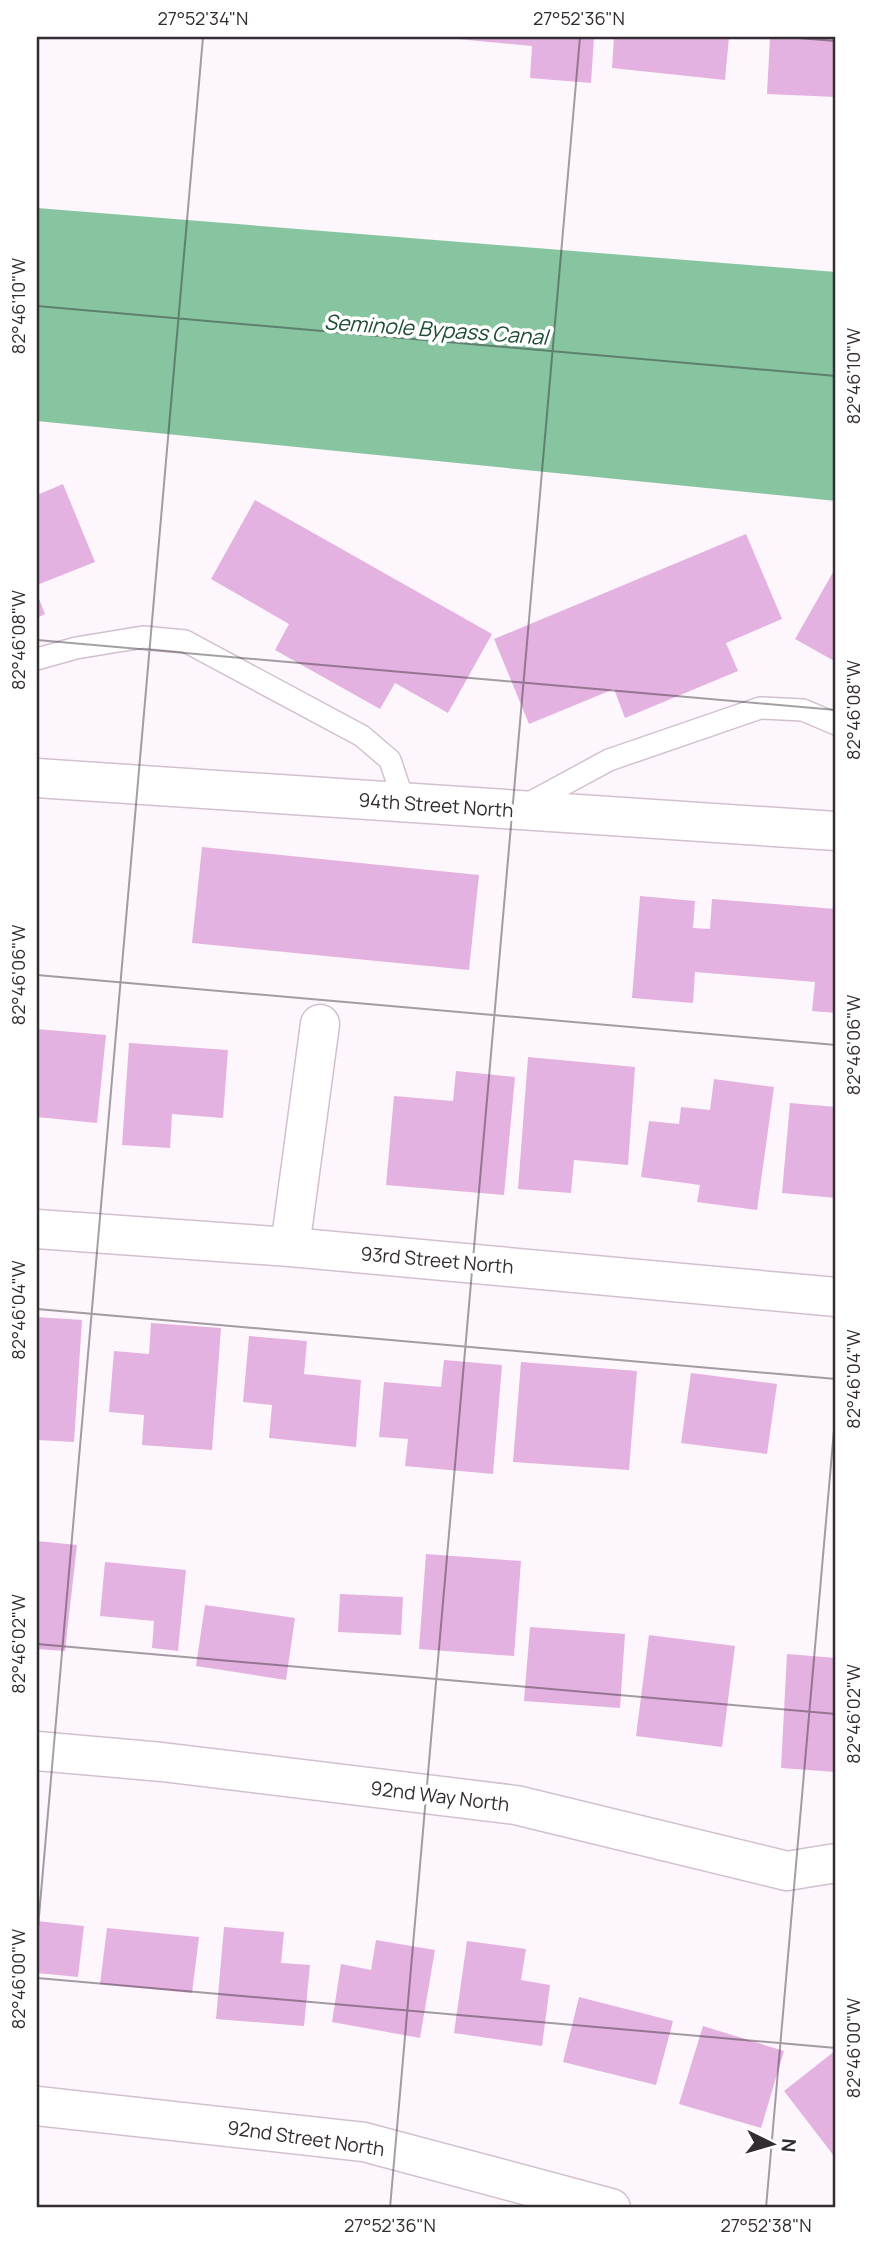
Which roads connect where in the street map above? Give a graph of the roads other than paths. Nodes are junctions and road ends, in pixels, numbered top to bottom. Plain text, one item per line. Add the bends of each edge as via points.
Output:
1 (37, 659) edge
2 (836, 724) edge
3 (37, 778) edge
4 (404, 803) junction
5 (516, 810) junction
6 (836, 831) edge
7 (320, 1024) dead end
8 (37, 1229) edge
9 (290, 1247) junction
10 (836, 1297) edge
11 (37, 1751) edge
12 (836, 1863) edge
13 (37, 2106) edge
14 (611, 2208) edge

1 - 4 lane via 143,638 186,641 362,736 390,760
2 - 5 lane via 803,710 760,708 610,760
3 - 4 street, 94th Street North
4 - 5 street, 94th Street North
5 - 6 street, 94th Street North
7 - 9 street
8 - 9 street, 93rd Street North
9 - 10 street, 93rd Street North
11 - 12 street, 92nd Way North via 516,1805 787,1871
13 - 14 street, 92nd Street North via 364,2142

